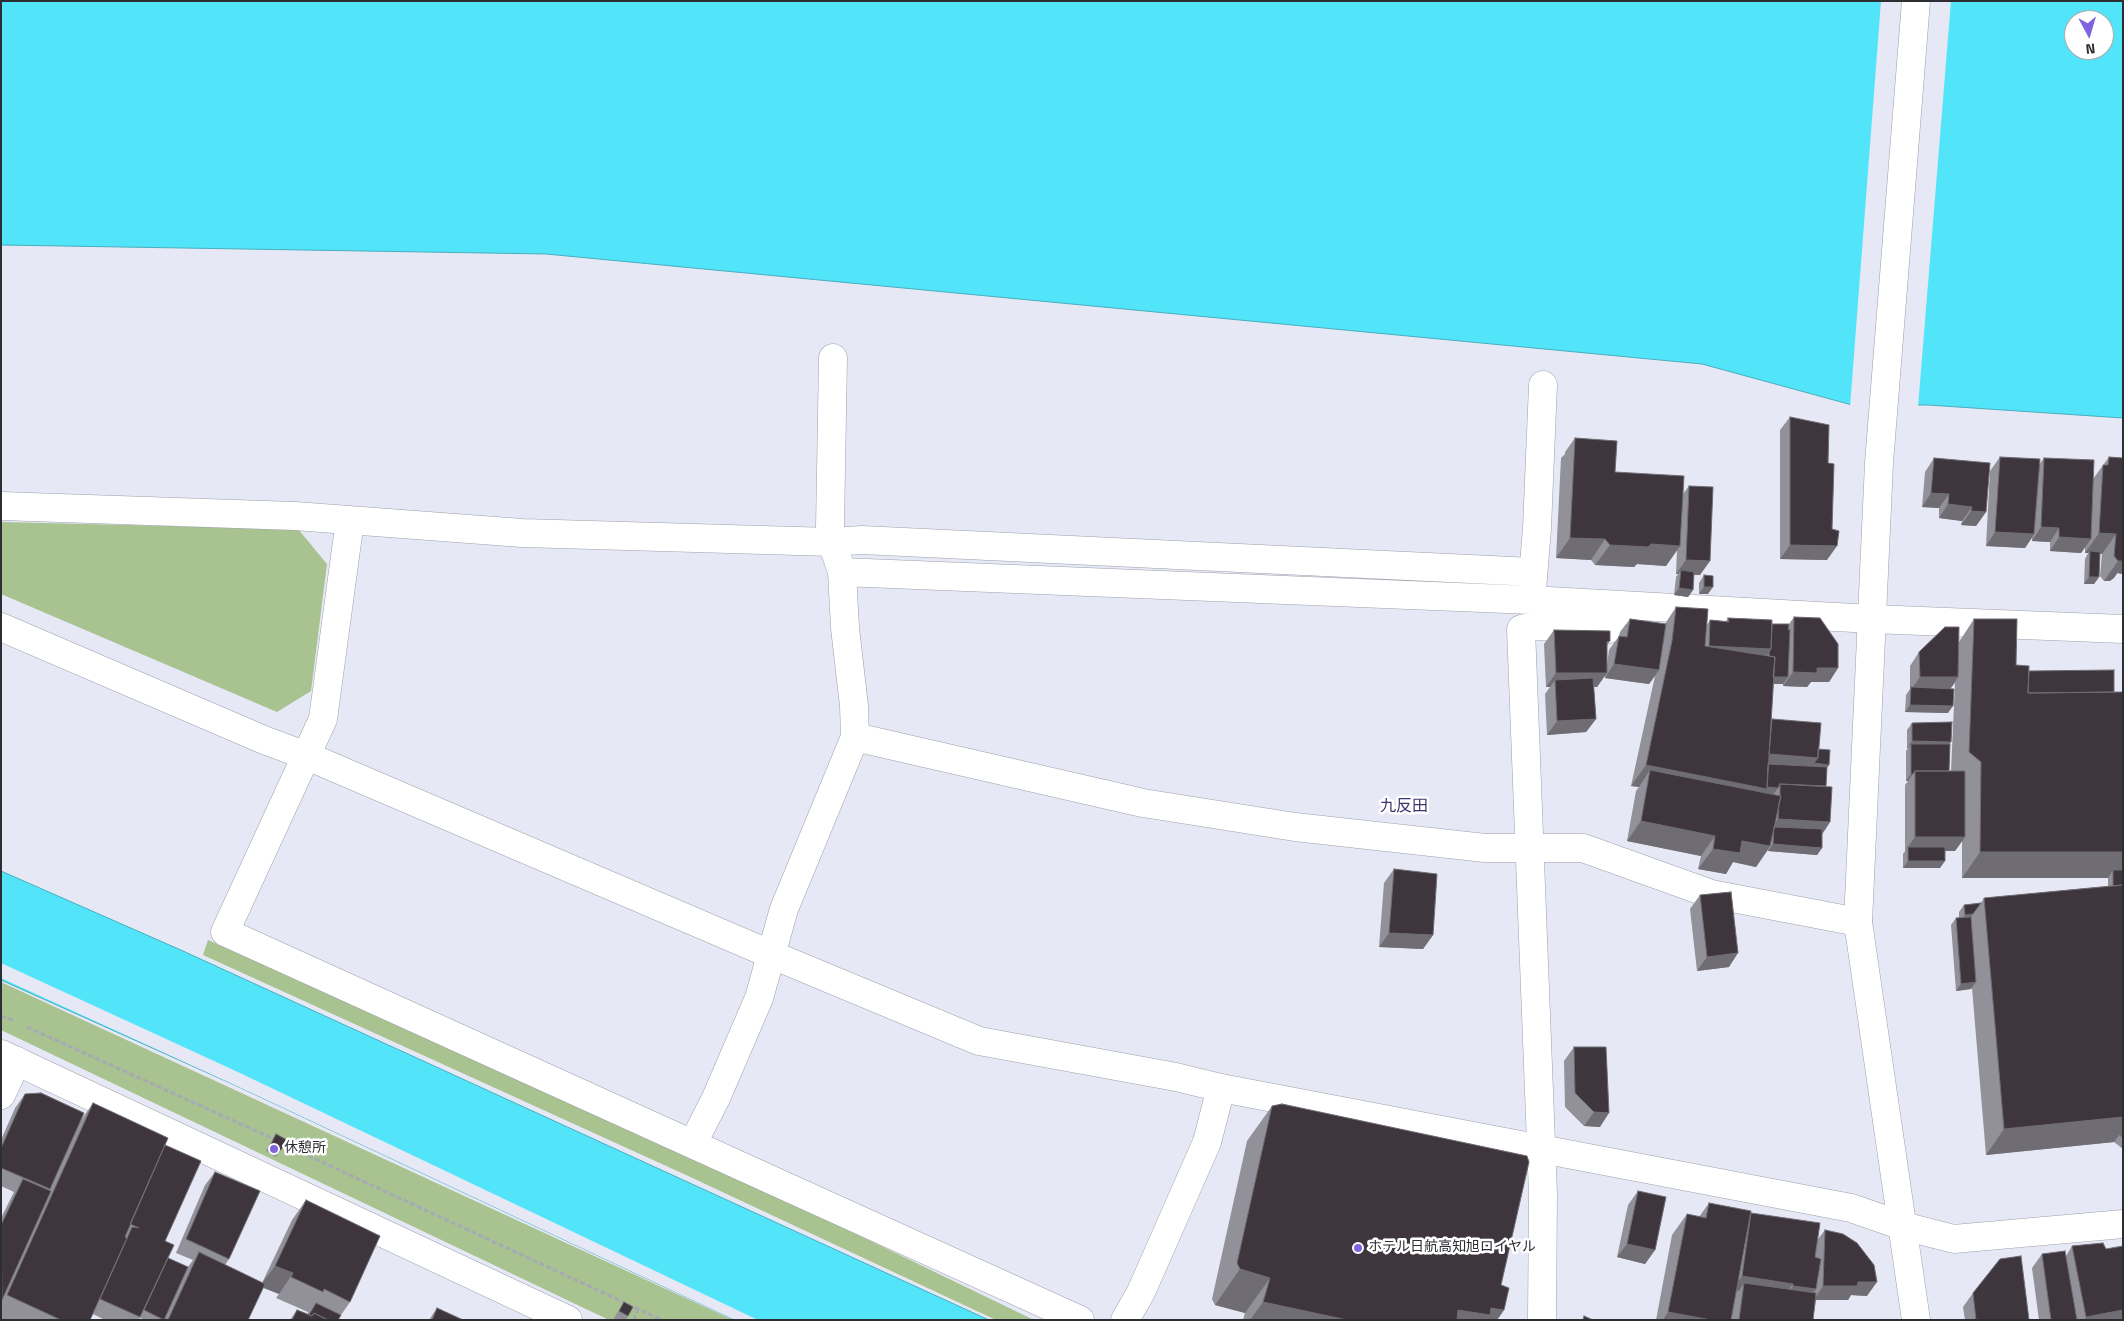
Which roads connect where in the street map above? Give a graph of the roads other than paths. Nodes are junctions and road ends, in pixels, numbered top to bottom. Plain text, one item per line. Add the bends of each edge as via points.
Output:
1 (1916, 1) edge
2 (833, 358) dead end
3 (1543, 384) dead end
4 (1, 506) edge
5 (350, 520) junction
6 (832, 542) junction
7 (842, 572) junction
8 (1533, 572) junction
9 (1531, 600) junction
10 (1621, 606) junction
11 (1872, 619) junction
12 (1, 627) edge
13 (2123, 628) edge
14 (855, 737) junction
15 (307, 756) junction
16 (1531, 847) junction
17 (1858, 922) junction
18 (770, 954) junction
19 (9, 1057) edge
20 (1221, 1088) junction
21 (1, 1095) edge
22 (693, 1143) junction
23 (1540, 1148) junction
24 (2123, 1224) edge
25 (1903, 1226) junction
26 (568, 1320) edge
27 (1080, 1320) edge
28 (1125, 1320) edge
29 (1542, 1320) edge
30 (1916, 1320) edge

1 - 11 street via 1879,464
2 - 6 street
3 - 8 street
4 - 5 street
5 - 6 street via 522,533
5 - 15 street via 323,719
6 - 7 street
6 - 8 street via 862,540
7 - 9 street
7 - 14 street
8 - 9 street
9 - 10 street
10 - 11 street
10 - 16 street via 1617,620 1609,629 1533,626 1521,629
11 - 13 street
11 - 17 street
12 - 15 street
14 - 16 street via 1143,803 1323,830 1484,848
14 - 18 street via 784,909
15 - 18 street
15 - 22 street via 286,795 225,932
16 - 17 street via 1583,848 1711,894
16 - 23 street
17 - 25 street
18 - 20 street via 979,1041
18 - 22 street via 759,998
19 - 21 street
19 - 26 street
20 - 23 street
20 - 28 street via 1207,1142 1141,1292
22 - 27 street
23 - 25 street via 1851,1208
23 - 29 street
24 - 25 street via 1959,1240
25 - 30 street

